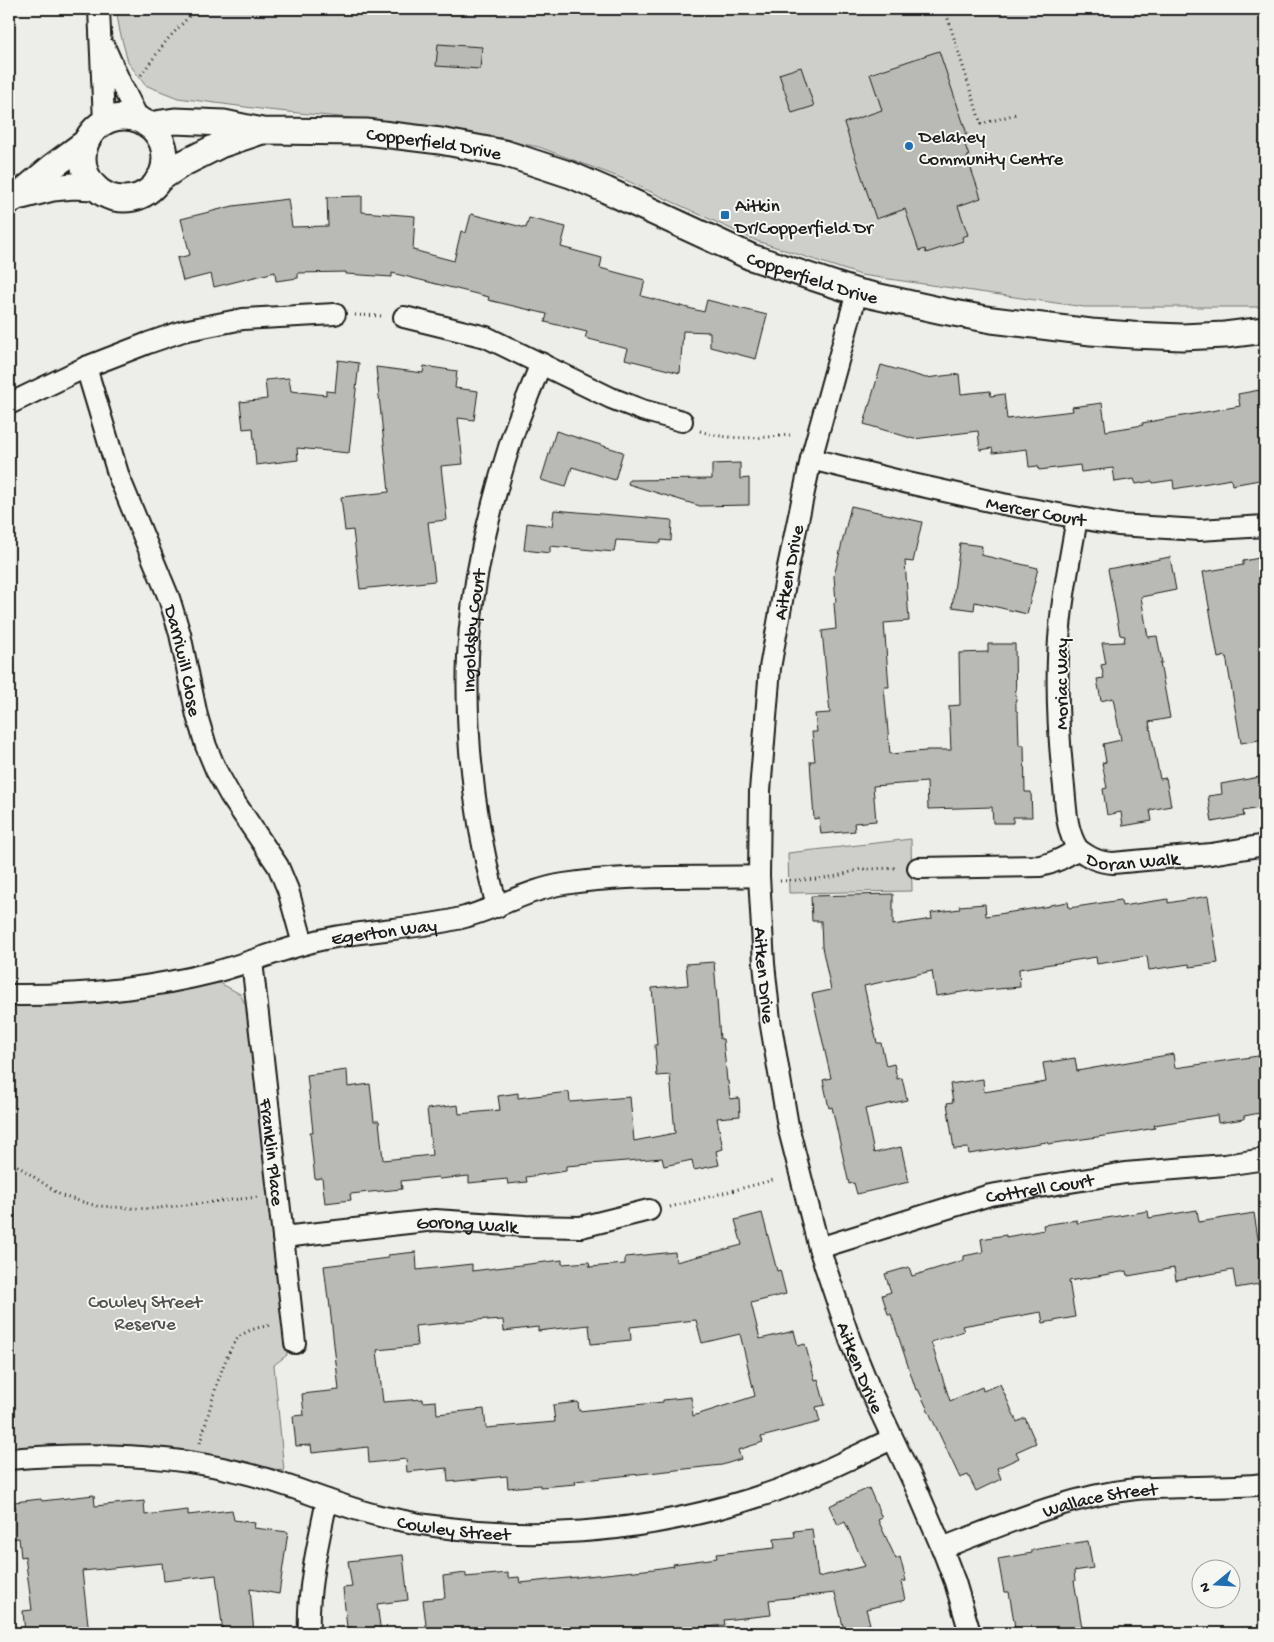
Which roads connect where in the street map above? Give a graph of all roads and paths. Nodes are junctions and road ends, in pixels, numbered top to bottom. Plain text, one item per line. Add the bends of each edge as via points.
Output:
1 (99, 9) edge
2 (196, 9) edge
3 (945, 9) edge
4 (101, 39) junction
5 (121, 84) junction
6 (1016, 114) dead end
7 (104, 122) junction
8 (143, 122) junction
9 (262, 131) junction
10 (86, 142) junction
11 (158, 180) junction
12 (95, 187) junction
13 (12, 200) edge
14 (857, 292) junction
15 (335, 314) joint
16 (404, 317) joint
17 (1265, 330) edge
18 (541, 363) junction
19 (86, 367) junction
20 (9, 404) edge
21 (682, 421) joint
22 (790, 435) dead end
23 (812, 459) junction
24 (1077, 518) junction
25 (1265, 526) edge
26 (1265, 846) edge
27 (1078, 849) junction
28 (918, 868) joint
29 (760, 876) junction
30 (497, 907) junction
31 (303, 944) junction
32 (252, 961) junction
33 (9, 995) edge
34 (1265, 1159) edge
35 (9, 1160) edge
36 (773, 1180) dead end
37 (278, 1194) junction
38 (649, 1210) joint
39 (283, 1237) junction
40 (819, 1248) junction
41 (293, 1322) junction
42 (295, 1343) dead end
43 (892, 1440) junction
44 (9, 1459) edge
45 (194, 1463) junction
46 (1265, 1484) edge
47 (327, 1500) junction
48 (942, 1548) junction
49 (309, 1633) edge
50 (970, 1633) edge

1 - 4 street
2 - 5 path via 167,40 135,83
3 - 6 path via 981,124
4 - 5 street
4 - 7 street
5 - 8 street
7 - 8 street via 128,117
7 - 10 street
8 - 9 street, Copperfield Drive via 216,123
8 - 11 street via 156,133 162,144 165,156
9 - 11 street, Copperfield Drive via 220,145
9 - 14 street, Copperfield Drive via 403,135 504,153 606,190 751,257
10 - 12 street via 84,166
10 - 13 street
11 - 12 street via 150,189 129,198 117,198
12 - 13 street via 53,188
14 - 17 street, Copperfield Drive via 976,317 1091,332 1182,337
14 - 23 street, Aitken Drive
15 - 16 path
15 - 19 street via 243,319 183,331
16 - 18 street via 486,337
18 - 21 street via 611,398
18 - 30 street, Ingoldsby Court via 510,442 486,531 468,654 472,778 479,832
19 - 20 street
19 - 31 street, Darriwill Close via 119,477 180,634 206,746 230,794 278,866
21 - 22 path via 701,432 724,437 750,439
23 - 24 street, Mercer Court via 908,483
23 - 29 street, Aitken Drive via 770,668 760,790
24 - 25 street, Mercer Court via 1118,525 1199,530
24 - 27 street, Moriac Way via 1060,626 1057,673 1066,809 1073,842
26 - 27 street, Doran Walk via 1113,863 1089,858
27 - 28 street, Doran Walk via 1061,860 1040,866
28 - 29 path via 861,869 802,881 778,881
29 - 30 street, Egerton Way via 624,878 562,884
29 - 40 street, Aitken Drive via 770,1020 788,1126
30 - 31 street, Egerton Way via 464,917
31 - 32 street, Egerton Way
32 - 33 street, Egerton Way via 140,986 38,996
32 - 37 street, Franklin Place
34 - 40 street, Cottrell Court via 1225,1166 1125,1173 990,1195
35 - 37 path via 62,1196 97,1206 149,1209
36 - 38 path via 673,1207
37 - 39 street, Franklin Place
38 - 39 street, Gorong Walk via 581,1227 435,1220
39 - 41 street, Franklin Place
40 - 43 street, Aitken Drive via 850,1340
41 - 42 street, Franklin Place
41 - 45 path via 256,1328 246,1332 233,1345 227,1355
43 - 47 street, Cowley Street via 776,1491 723,1508 630,1527 556,1533 466,1531 382,1516
43 - 48 street, Aitken Drive
44 - 45 street, Cowley Street via 123,1454
45 - 47 street, Cowley Street via 280,1483
46 - 48 street, Wallace Street via 1134,1489 1053,1507
47 - 49 street via 309,1598
48 - 50 street, Aitken Drive

